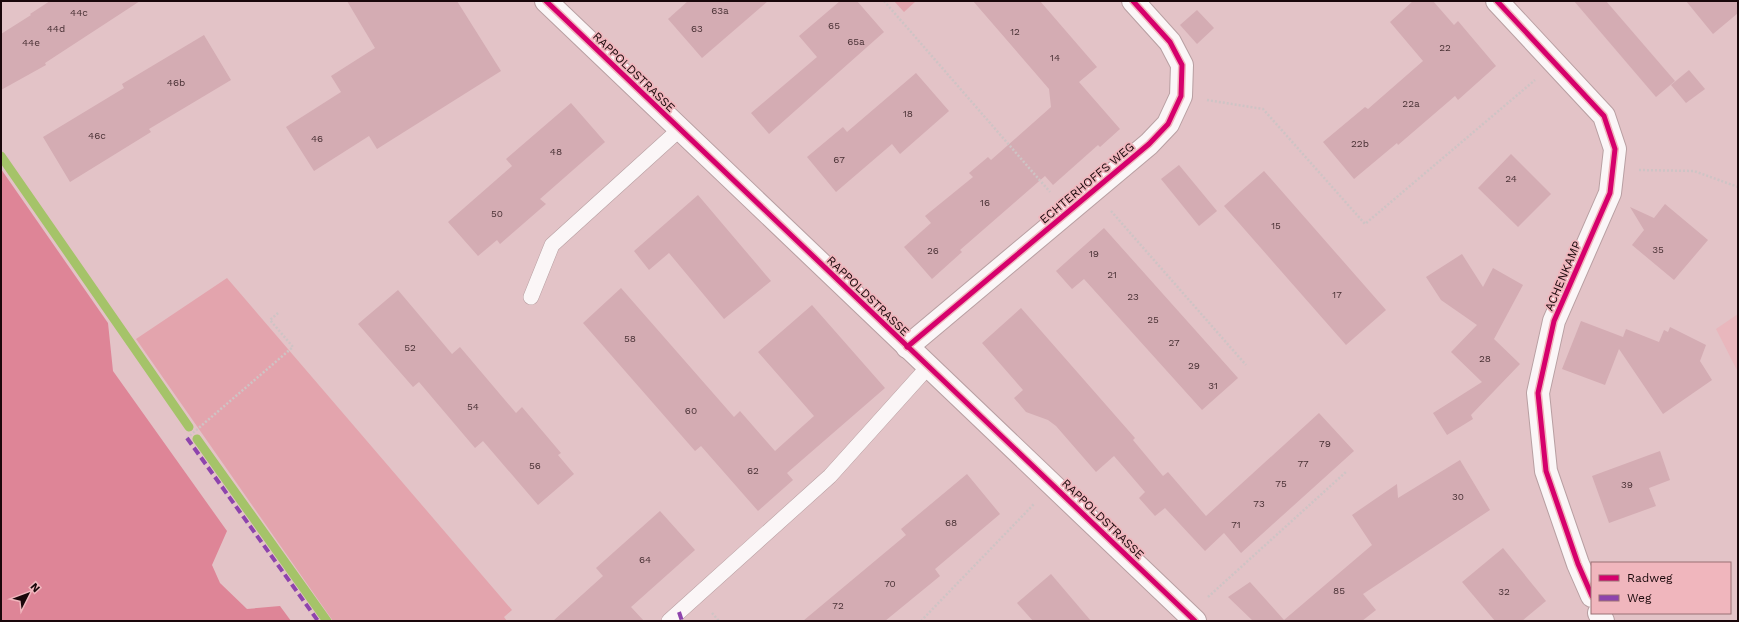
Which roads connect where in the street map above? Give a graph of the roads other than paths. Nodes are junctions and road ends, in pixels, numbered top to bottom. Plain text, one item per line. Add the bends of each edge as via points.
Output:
1 (546, 1) edge
2 (1133, 1) edge
3 (1497, 1) edge
4 (680, 129) junction
5 (531, 297) dead end
6 (907, 347) junction
7 (928, 367) junction
8 (1591, 594) edge
9 (1192, 618) edge
10 (669, 621) edge

1 - 4 street, RAPPOLDSTRASSE
2 - 6 street, ECHTERHOFFS WEG via 1170,42 1182,65 1181,96 1168,124 1149,144
3 - 8 street, ACHENKAMP via 1604,116 1615,149 1610,193 1554,321 1538,393 1546,471
4 - 5 lane via 552,245
4 - 6 street, RAPPOLDSTRASSE
6 - 7 street, RAPPOLDSTRASSE
7 - 9 street, RAPPOLDSTRASSE
7 - 10 lane via 830,476

